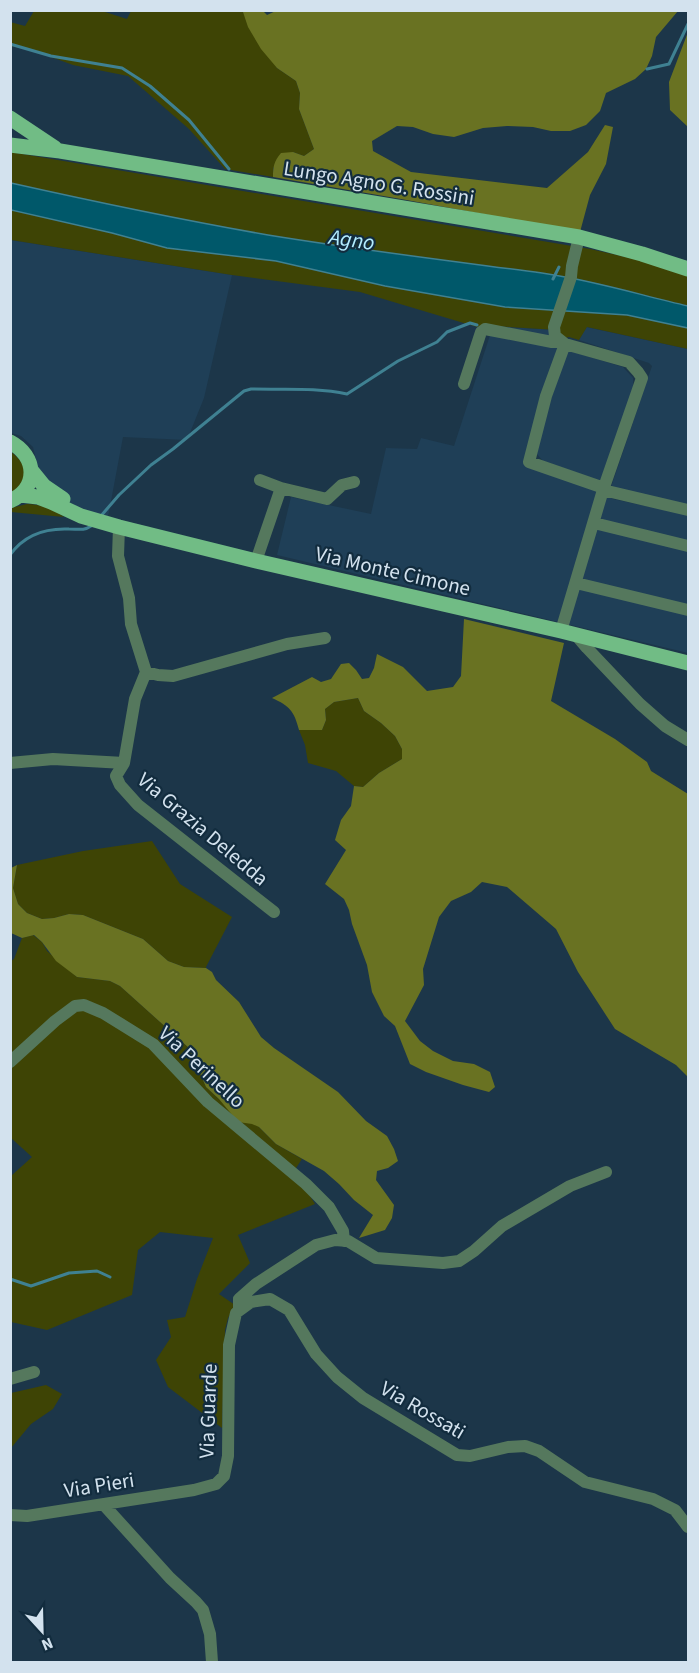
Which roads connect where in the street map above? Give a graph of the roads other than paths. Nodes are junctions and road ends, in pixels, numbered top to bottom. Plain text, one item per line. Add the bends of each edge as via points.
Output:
1 (10, 118) edge
2 (10, 145) edge
3 (60, 151) junction
4 (579, 237) junction
5 (688, 269) edge
6 (563, 343) junction
7 (464, 384) dead end
8 (10, 442) edge
9 (31, 470) junction
10 (260, 480) dead end
11 (354, 482) dead end
12 (281, 488) junction
13 (604, 489) junction
14 (15, 498) edge
15 (688, 510) edge
16 (89, 517) junction
17 (594, 523) junction
18 (119, 527) junction
19 (688, 546) edge
20 (256, 561) junction
21 (576, 584) junction
22 (688, 610) edge
23 (569, 633) junction
24 (325, 638) dead end
25 (688, 663) edge
26 (146, 672) junction
27 (688, 740) edge
28 (10, 763) edge
29 (124, 763) junction
30 (274, 912) dead end
31 (10, 1062) edge
32 (606, 1172) dead end
33 (344, 1241) junction
34 (237, 1312) junction
35 (34, 1372) dead end
36 (10, 1379) edge
37 (194, 1490) joint
38 (104, 1504) junction
39 (10, 1515) edge
40 (688, 1526) edge
41 (212, 1662) edge

1 - 3 main road, Lungo Agno G. Rossini
2 - 3 main road, Lungo Agno G. Rossini
3 - 4 main road, Lungo Agno G. Rossini
4 - 5 main road, Lungo Agno G. Rossini
4 - 6 street via 554,327 555,336
6 - 7 street via 485,329
6 - 13 street via 529,462
6 - 13 street via 628,362 642,378
8 - 9 main road, Via Monte Cimone via 25,453
9 - 14 main road via 26,488
9 - 16 main road, Via Monte Cimone via 49,491 85,510
10 - 12 street
11 - 12 street via 342,485 327,499
12 - 20 street
13 - 15 street
13 - 17 street
14 - 16 main road, Via Monte Cimone via 38,497
16 - 18 main road, Via Monte Cimone
17 - 19 street
17 - 21 street
18 - 20 main road, Via Monte Cimone
18 - 26 street via 118,556 131,624
20 - 23 main road, Via Monte Cimone
21 - 22 street
21 - 23 street
23 - 25 main road, Via Monte Cimone
23 - 27 street via 640,704
24 - 26 street via 287,644 173,676
26 - 29 street, Via Grazia Deledda via 135,699
28 - 29 street via 53,759
29 - 30 street, Via Grazia Deledda via 116,776 138,805
31 - 33 street, Via Perinello via 75,1006 84,1005 103,1013 153,1044 208,1102 306,1184 328,1207 343,1231
32 - 33 street via 570,1186 502,1226 459,1261 376,1258
33 - 34 street via 316,1245 256,1284 239,1299
34 - 37 street, Via Guarde via 229,1345 228,1456 224,1476 216,1484
34 - 40 street, Via Rossati via 251,1302 270,1299 289,1310 316,1354 337,1377 363,1398 457,1455 482,1455 525,1446 585,1482 653,1499 675,1510
35 - 36 street
37 - 38 street, Via Pieri
38 - 39 street, Via Pieri
38 - 41 street via 203,1610

